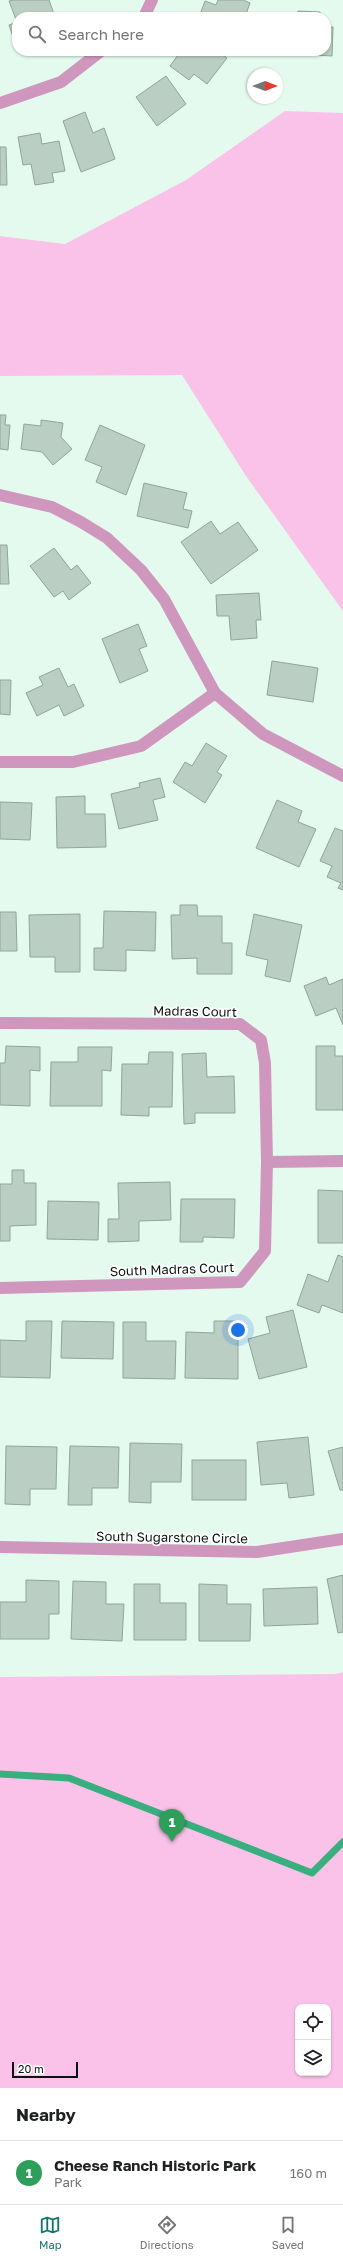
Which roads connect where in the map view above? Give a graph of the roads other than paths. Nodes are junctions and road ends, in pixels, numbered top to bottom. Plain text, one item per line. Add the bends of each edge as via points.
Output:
1 (152, 0) edge
2 (146, 12) edge
3 (95, 56) edge
4 (0, 103) edge
5 (0, 495) edge
6 (215, 693) junction
7 (0, 762) edge
8 (343, 776) edge
9 (0, 1023) edge
10 (343, 1161) edge
11 (267, 1162) junction
12 (0, 1288) edge
13 (343, 1538) edge
14 (0, 1547) edge

1 - 2 street
3 - 4 street via 61,82
5 - 6 street via 52,507 107,538 141,570 164,599
6 - 7 street via 141,746 73,762
6 - 8 street via 263,734
9 - 11 street, Madras Court via 240,1024 261,1040 265,1064
10 - 11 street
11 - 12 street, South Madras Court via 265,1251 240,1282
13 - 14 street, South Sugarstone Circle via 257,1552

